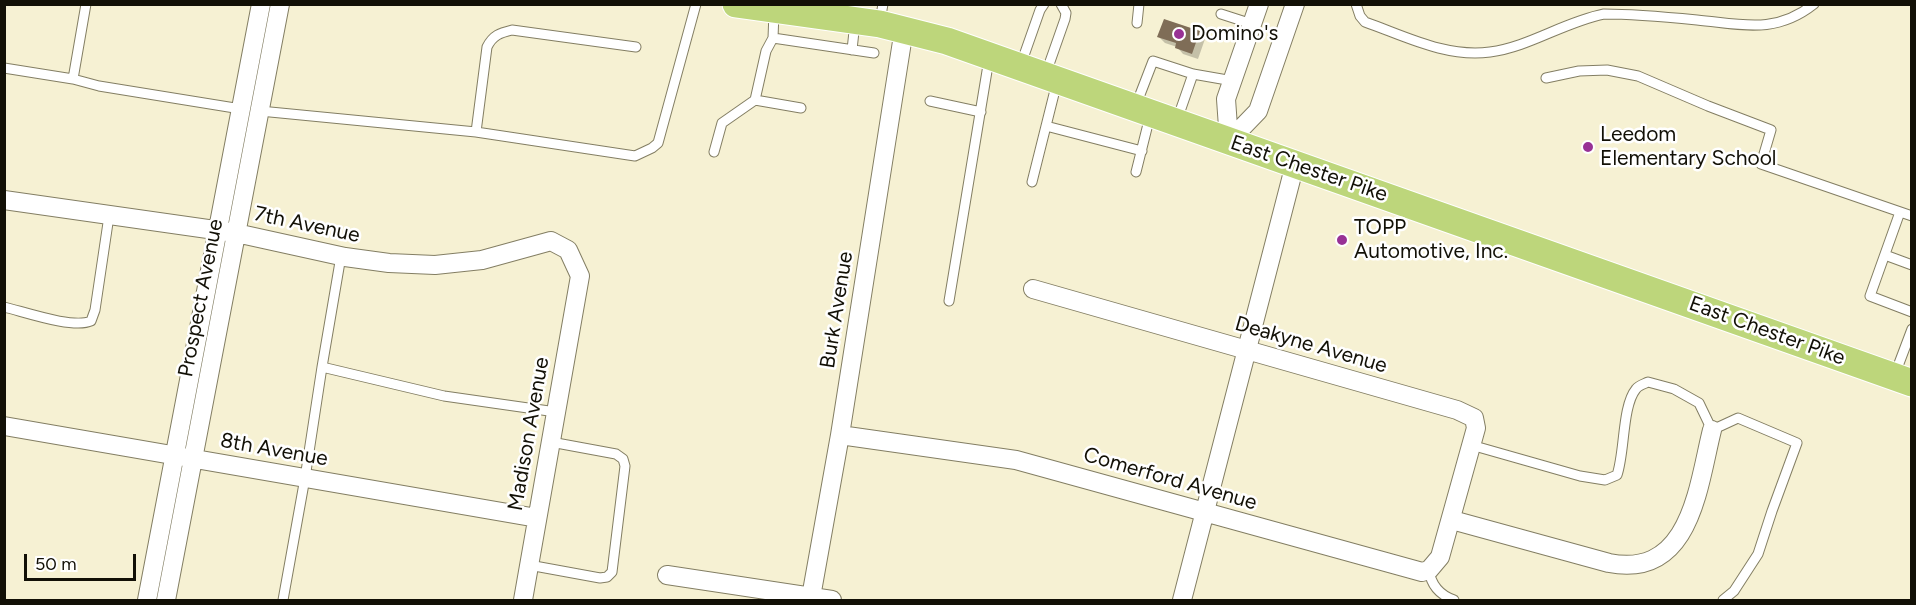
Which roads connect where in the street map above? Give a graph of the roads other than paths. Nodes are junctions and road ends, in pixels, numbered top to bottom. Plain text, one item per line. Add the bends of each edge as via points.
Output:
1 (86, 4) edge
2 (261, 4) edge
3 (280, 4) edge
4 (696, 4) edge
5 (736, 4) edge
6 (1044, 4) edge
7 (1061, 4) edge
8 (1139, 4) edge
9 (1259, 4) edge
10 (1295, 4) edge
11 (1356, 4) edge
12 (1814, 4) edge
13 (779, 9) edge
14 (1221, 14) dead end
15 (874, 18) edge
16 (1137, 23) dead end
17 (1252, 24) junction
18 (817, 29) junction
19 (773, 38) junction
20 (636, 47) dead end
21 (852, 50) junction
22 (874, 53) dead end
23 (990, 56) junction
24 (4, 68) edge
25 (1041, 74) junction
26 (1193, 75) junction
27 (1546, 78) dead end
28 (72, 79) junction
29 (1233, 81) junction
30 (755, 100) junction
31 (930, 101) dead end
32 (801, 108) dead end
33 (241, 110) junction
34 (1143, 110) junction
35 (260, 111) junction
36 (981, 112) junction
37 (1176, 122) junction
38 (1046, 126) junction
39 (477, 132) junction
40 (1229, 141) junction
41 (1142, 151) junction
42 (714, 152) dead end
43 (1295, 164) junction
44 (1136, 172) dead end
45 (1032, 183) dead end
46 (4, 200) edge
47 (1900, 212) junction
48 (109, 216) junction
49 (1911, 216) edge
50 (217, 231) junction
51 (236, 234) junction
52 (1885, 255) junction
53 (341, 256) junction
54 (1911, 265) edge
55 (580, 276) joint
56 (1033, 289) dead end
57 (949, 302) dead end
58 (4, 307) edge
59 (1911, 312) edge
60 (1911, 329) edge
61 (1246, 350) junction
62 (322, 367) junction
63 (1903, 380) edge
64 (556, 412) junction
65 (4, 426) edge
66 (1712, 430) junction
67 (840, 435) junction
68 (550, 442) junction
69 (1471, 445) junction
70 (175, 455) junction
71 (193, 459) junction
72 (305, 478) junction
73 (1205, 512) junction
74 (537, 518) junction
75 (1452, 520) junction
76 (529, 565) junction
77 (1429, 570) junction
78 (667, 575) dead end
79 (720, 592) edge
80 (811, 597) junction
81 (147, 600) edge
82 (166, 600) edge
83 (283, 600) edge
84 (523, 600) edge
85 (832, 600) edge
86 (1182, 600) edge
87 (1454, 600) edge
88 (1723, 600) edge

1 - 28 lane
2 - 33 street, Prospect Avenue
3 - 35 street, Prospect Avenue
4 - 39 lane via 658,143 652,148 635,156
5 - 13 main road, East Chester Pike
6 - 25 lane via 1040,10
7 - 25 lane via 1065,19
8 - 16 lane
9 - 17 street
10 - 40 street via 1258,111
11 - 12 lane via 1365,22 1430,47 1475,53 1518,45 1604,14 1746,27 1772,24
13 - 18 main road, East Chester Pike
13 - 19 lane
14 - 17 lane
15 - 18 main road, East Chester Pike
15 - 21 lane
15 - 23 main road, East Chester Pike
15 - 67 street, Burk Avenue
17 - 29 street
18 - 19 lane
18 - 21 lane
19 - 30 lane via 765,51
20 - 39 lane via 512,30 500,33 487,46
21 - 22 lane
23 - 25 main road, East Chester Pike
23 - 36 lane
24 - 28 lane
25 - 34 main road, East Chester Pike
25 - 38 lane
26 - 29 lane
26 - 34 lane via 1153,61
26 - 37 lane
27 - 47 lane via 1607,70 1638,76 1771,130 1761,164
28 - 33 lane
29 - 40 street via 1226,99
30 - 32 lane
30 - 42 lane via 722,123
31 - 36 lane
33 - 50 street, Prospect Avenue
34 - 37 main road, East Chester Pike
34 - 41 lane
35 - 39 lane
35 - 51 street, Prospect Avenue
36 - 57 lane
37 - 40 main road, East Chester Pike
38 - 41 lane
38 - 45 lane
40 - 43 main road, East Chester Pike
41 - 44 lane
43 - 61 street
43 - 63 main road, East Chester Pike
46 - 48 street, 7th Avenue
47 - 49 lane
47 - 52 lane
48 - 50 street, 7th Avenue
48 - 58 lane via 91,321 68,322
50 - 51 street, 7th Avenue
50 - 70 street, Prospect Avenue
51 - 53 street, 7th Avenue
51 - 71 street, Prospect Avenue
52 - 54 lane
52 - 59 lane via 1870,296
53 - 55 street, 7th Avenue via 435,265 483,260 551,241 568,250
53 - 62 lane
55 - 64 street, Madison Avenue
56 - 61 street, Deakyne Avenue
60 - 63 lane
61 - 69 street, Deakyne Avenue via 1467,413 1474,418 1476,428
61 - 73 street
62 - 64 lane via 444,396
62 - 72 lane
64 - 68 street, Madison Avenue
65 - 70 street, 8th Avenue
66 - 69 lane via 1700,403 1674,389 1648,382 1632,396 1622,461 1617,475 1605,480
66 - 75 street via 1682,534 1664,553 1642,564 1621,566
66 - 88 lane via 1738,418 1797,443 1758,555 1734,591
67 - 73 street, Comerford Avenue via 1016,460
67 - 80 street, Burk Avenue
68 - 74 street, Madison Avenue
68 - 76 lane via 616,454 622,459 625,466 612,572 608,578 600,578
69 - 75 street, Deakyne Avenue
70 - 71 street, 8th Avenue
70 - 81 street, Prospect Avenue
71 - 72 street, 8th Avenue
71 - 82 street, Prospect Avenue
72 - 74 street, 8th Avenue
72 - 83 lane
73 - 77 street, Comerford Avenue via 1422,572
73 - 86 street
74 - 76 street, Madison Avenue
75 - 77 street via 1440,557
76 - 84 street, Madison Avenue
77 - 87 lane via 1431,583
78 - 79 street
79 - 80 street
80 - 85 street

